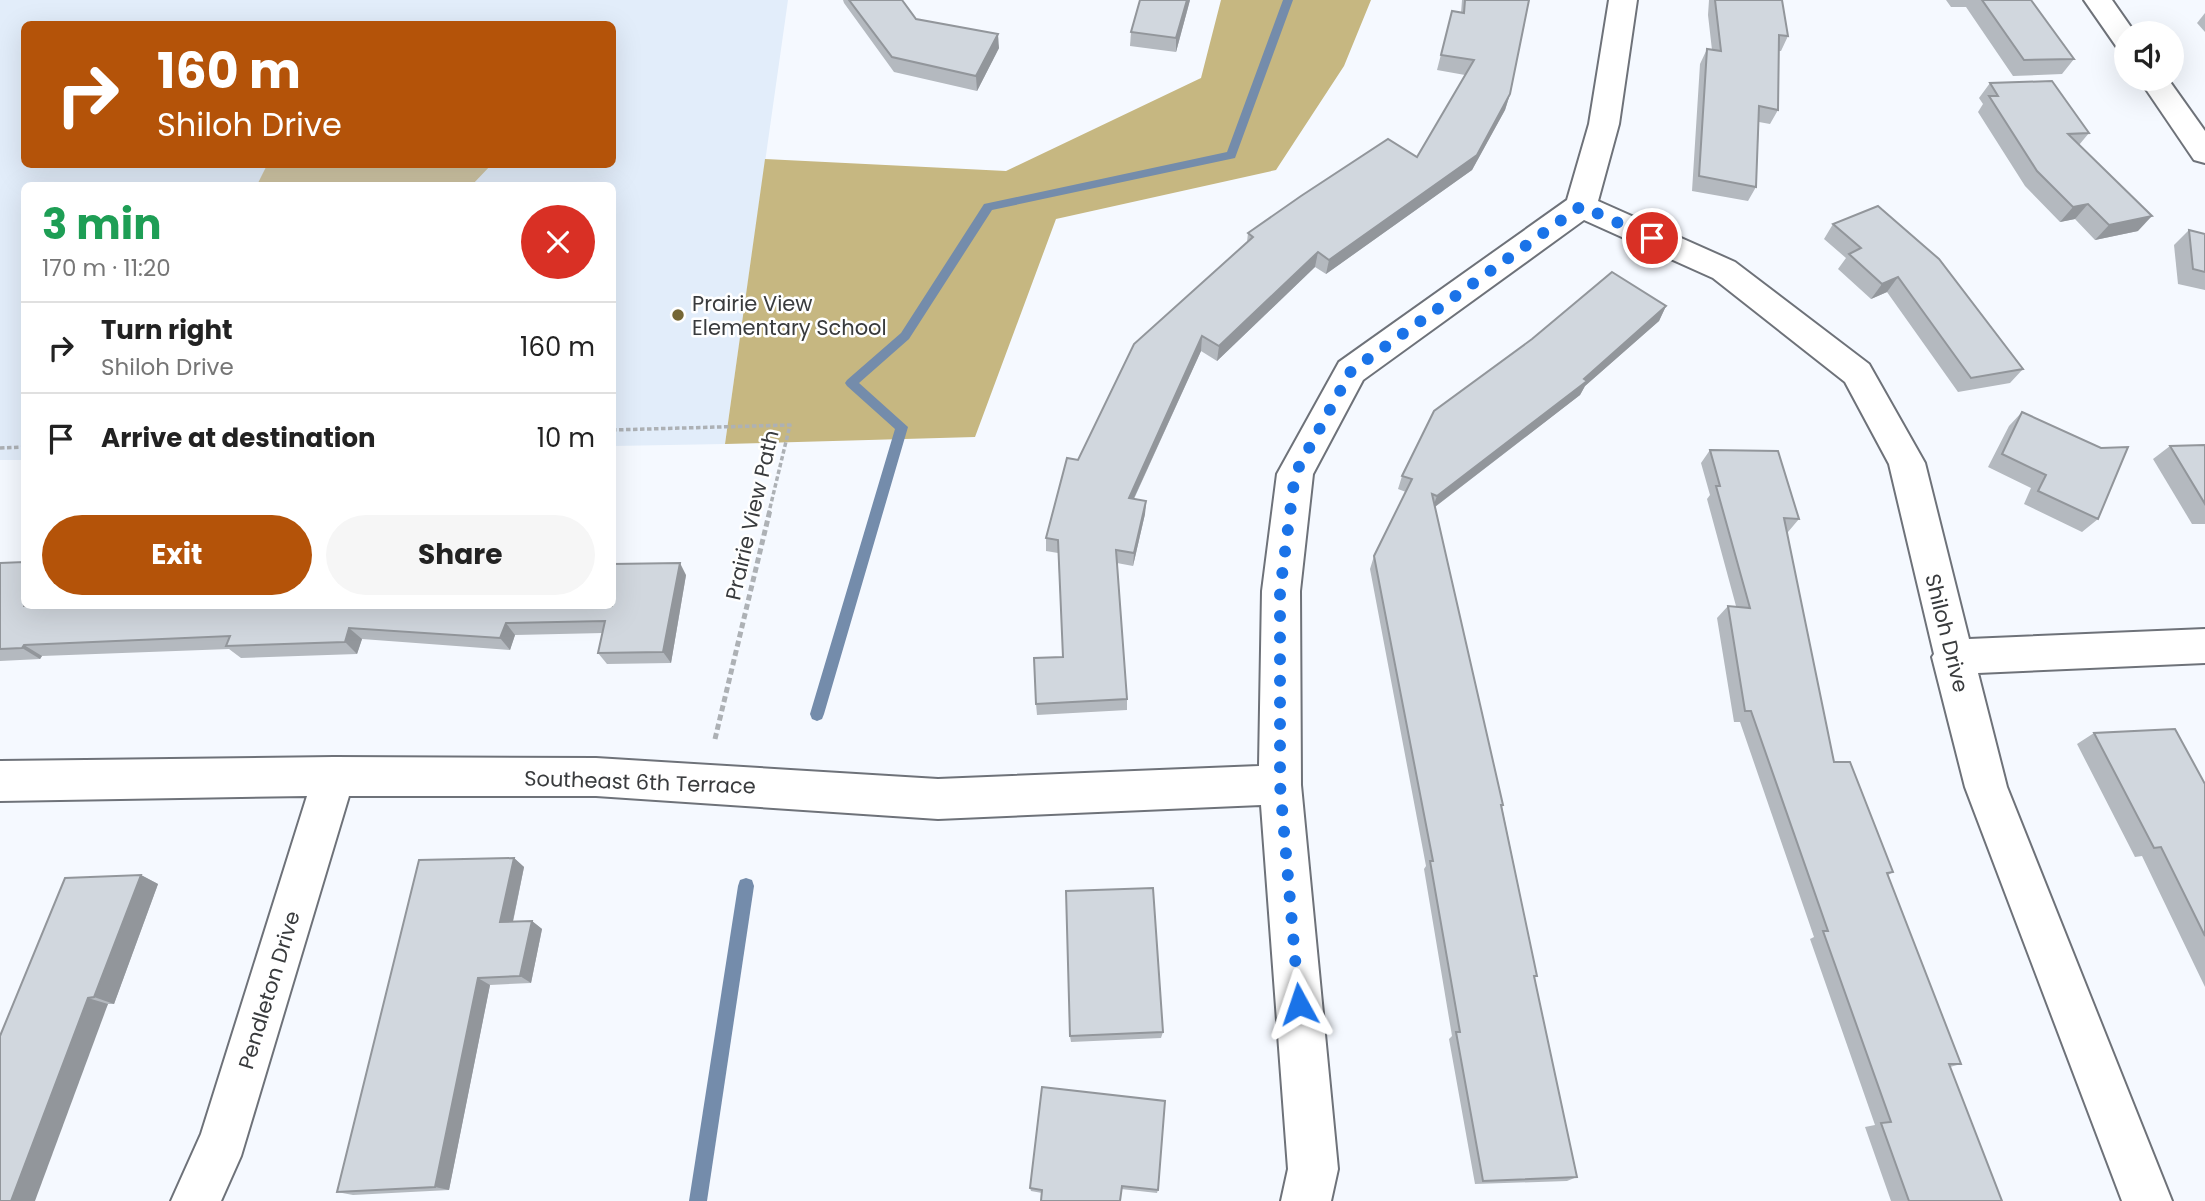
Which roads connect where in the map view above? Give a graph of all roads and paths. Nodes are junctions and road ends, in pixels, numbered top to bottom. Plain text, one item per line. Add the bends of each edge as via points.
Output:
1 (1623, 0) edge
2 (2098, 0) edge
3 (2114, 23) edge
4 (2161, 91) edge
5 (2205, 153) edge
6 (1581, 206) junction
7 (616, 430) edge
8 (21, 447) edge
9 (0, 448) edge
10 (2205, 646) edge
11 (1952, 657) junction
12 (334, 776) junction
13 (0, 781) edge
14 (703, 784) junction
15 (1280, 785) junction
16 (196, 1201) edge
17 (1306, 1201) edge
18 (2147, 1201) edge

1 - 6 street via 1604,124
2 - 3 street
4 - 5 street
6 - 11 street, Shiloh Drive via 1724,270 1857,373 1907,463
6 - 15 street via 1351,371 1295,474 1280,591
7 - 14 path, Prairie View Path via 790,425
8 - 9 path
10 - 11 street
11 - 18 street, Shiloh Drive via 1986,788
12 - 13 street, Southeast 6th Terrace
12 - 14 street, Southeast 6th Terrace via 596,778
12 - 16 street, Pendleton Drive via 224,1139
14 - 15 street, Southeast 6th Terrace via 938,799
15 - 17 street via 1313,1169

